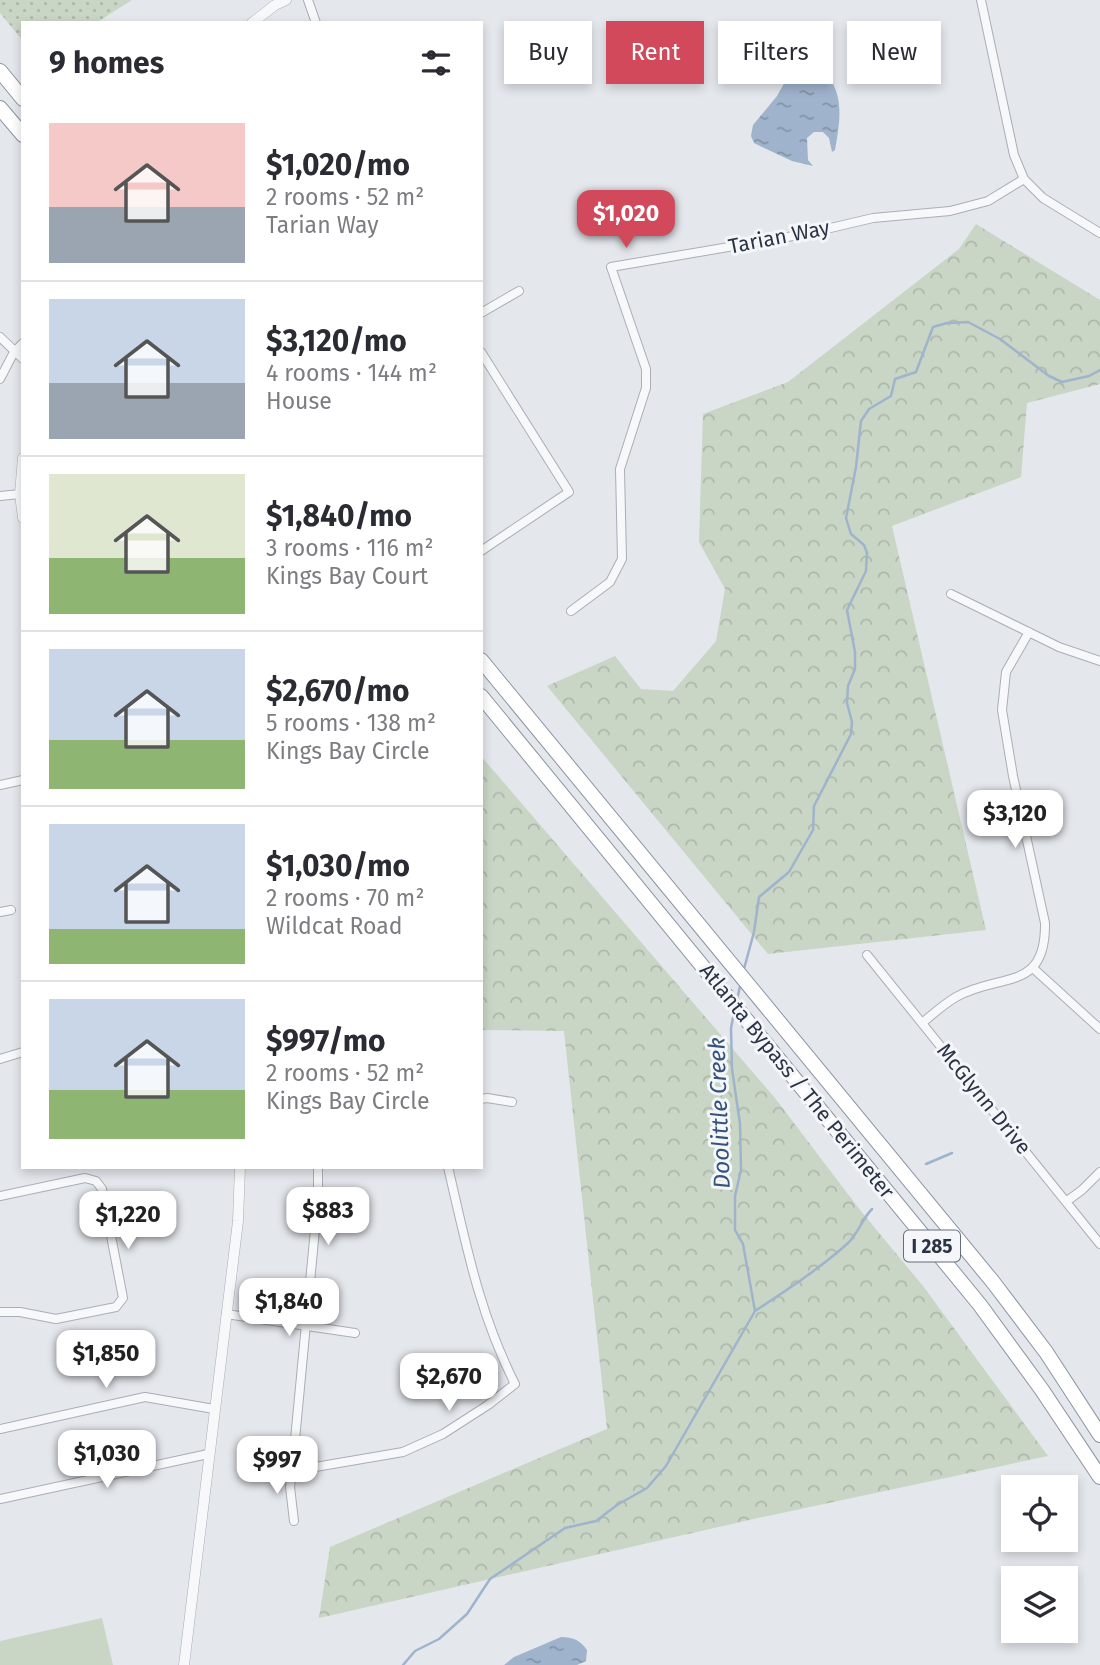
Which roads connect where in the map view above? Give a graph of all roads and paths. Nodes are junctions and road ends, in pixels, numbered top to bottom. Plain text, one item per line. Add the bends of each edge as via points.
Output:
1 (286, 0) edge
2 (308, 0) edge
3 (981, 0) edge
4 (255, 21) edge
5 (315, 21) edge
6 (0, 71) edge
7 (21, 97) edge
8 (0, 108) edge
9 (21, 133) edge
10 (1024, 179) junction
11 (1100, 233) edge
12 (519, 291) dead end
13 (483, 312) edge
14 (0, 337) edge
15 (21, 345) edge
16 (14, 352) junction
17 (483, 355) edge
18 (21, 357) edge
19 (0, 379) edge
20 (21, 482) edge
21 (20, 494) junction
22 (0, 496) edge
23 (21, 502) edge
24 (483, 550) edge
25 (951, 594) dead end
26 (571, 611) dead end
27 (1030, 632) junction
28 (1100, 661) edge
29 (483, 662) edge
30 (483, 698) edge
31 (21, 780) edge
32 (0, 785) edge
33 (11, 910) dead end
34 (0, 912) edge
35 (867, 955) dead end
36 (1034, 969) junction
37 (922, 1023) junction
38 (1100, 1029) edge
39 (21, 1053) edge
40 (0, 1059) edge
41 (483, 1099) edge
42 (512, 1102) dead end
43 (240, 1169) edge
44 (318, 1169) edge
45 (448, 1169) edge
46 (1100, 1172) edge
47 (0, 1196) edge
48 (1067, 1201) junction
49 (1100, 1244) edge
50 (0, 1312) edge
51 (226, 1314) junction
52 (307, 1326) junction
53 (355, 1333) dead end
54 (215, 1409) junction
55 (0, 1429) edge
56 (1100, 1435) edge
57 (208, 1454) junction
58 (292, 1471) junction
59 (1100, 1477) edge
60 (0, 1499) edge
61 (294, 1521) dead end
62 (184, 1665) edge

1 - 4 street
2 - 5 street
3 - 10 street via 1014,155
6 - 7 highway
8 - 9 highway
10 - 11 street via 1042,198
10 - 26 street, Tarian Way via 988,201 950,211 873,218 611,267 646,369 646,387 620,469 622,559 610,582
12 - 13 street
14 - 16 street
15 - 16 street
16 - 18 street
16 - 19 street
17 - 24 street via 569,492
20 - 21 street
21 - 22 street
21 - 23 street
25 - 27 street
27 - 28 street
27 - 36 street via 1006,672 1002,710 1045,923 1046,942
29 - 56 highway, Atlanta Bypass / The Perimeter / I 285 via 993,1282
30 - 59 highway, Atlanta Bypass / The Perimeter / I 285 via 980,1305
31 - 32 street
33 - 34 street
35 - 37 street, McGlynn Drive
36 - 37 street via 956,997
36 - 38 street
37 - 48 street, McGlynn Drive
39 - 40 street
41 - 42 street
43 - 51 street
44 - 52 street
45 - 58 street via 476,1290 515,1384 443,1434 402,1452
46 - 48 street
47 - 50 street via 85,1178 96,1181 102,1189 123,1298 116,1307 56,1319
48 - 49 street, McGlynn Drive
51 - 52 street
51 - 54 street
52 - 53 street
52 - 58 street
54 - 55 street via 145,1397
54 - 57 street
57 - 60 street
57 - 62 street
58 - 61 street

